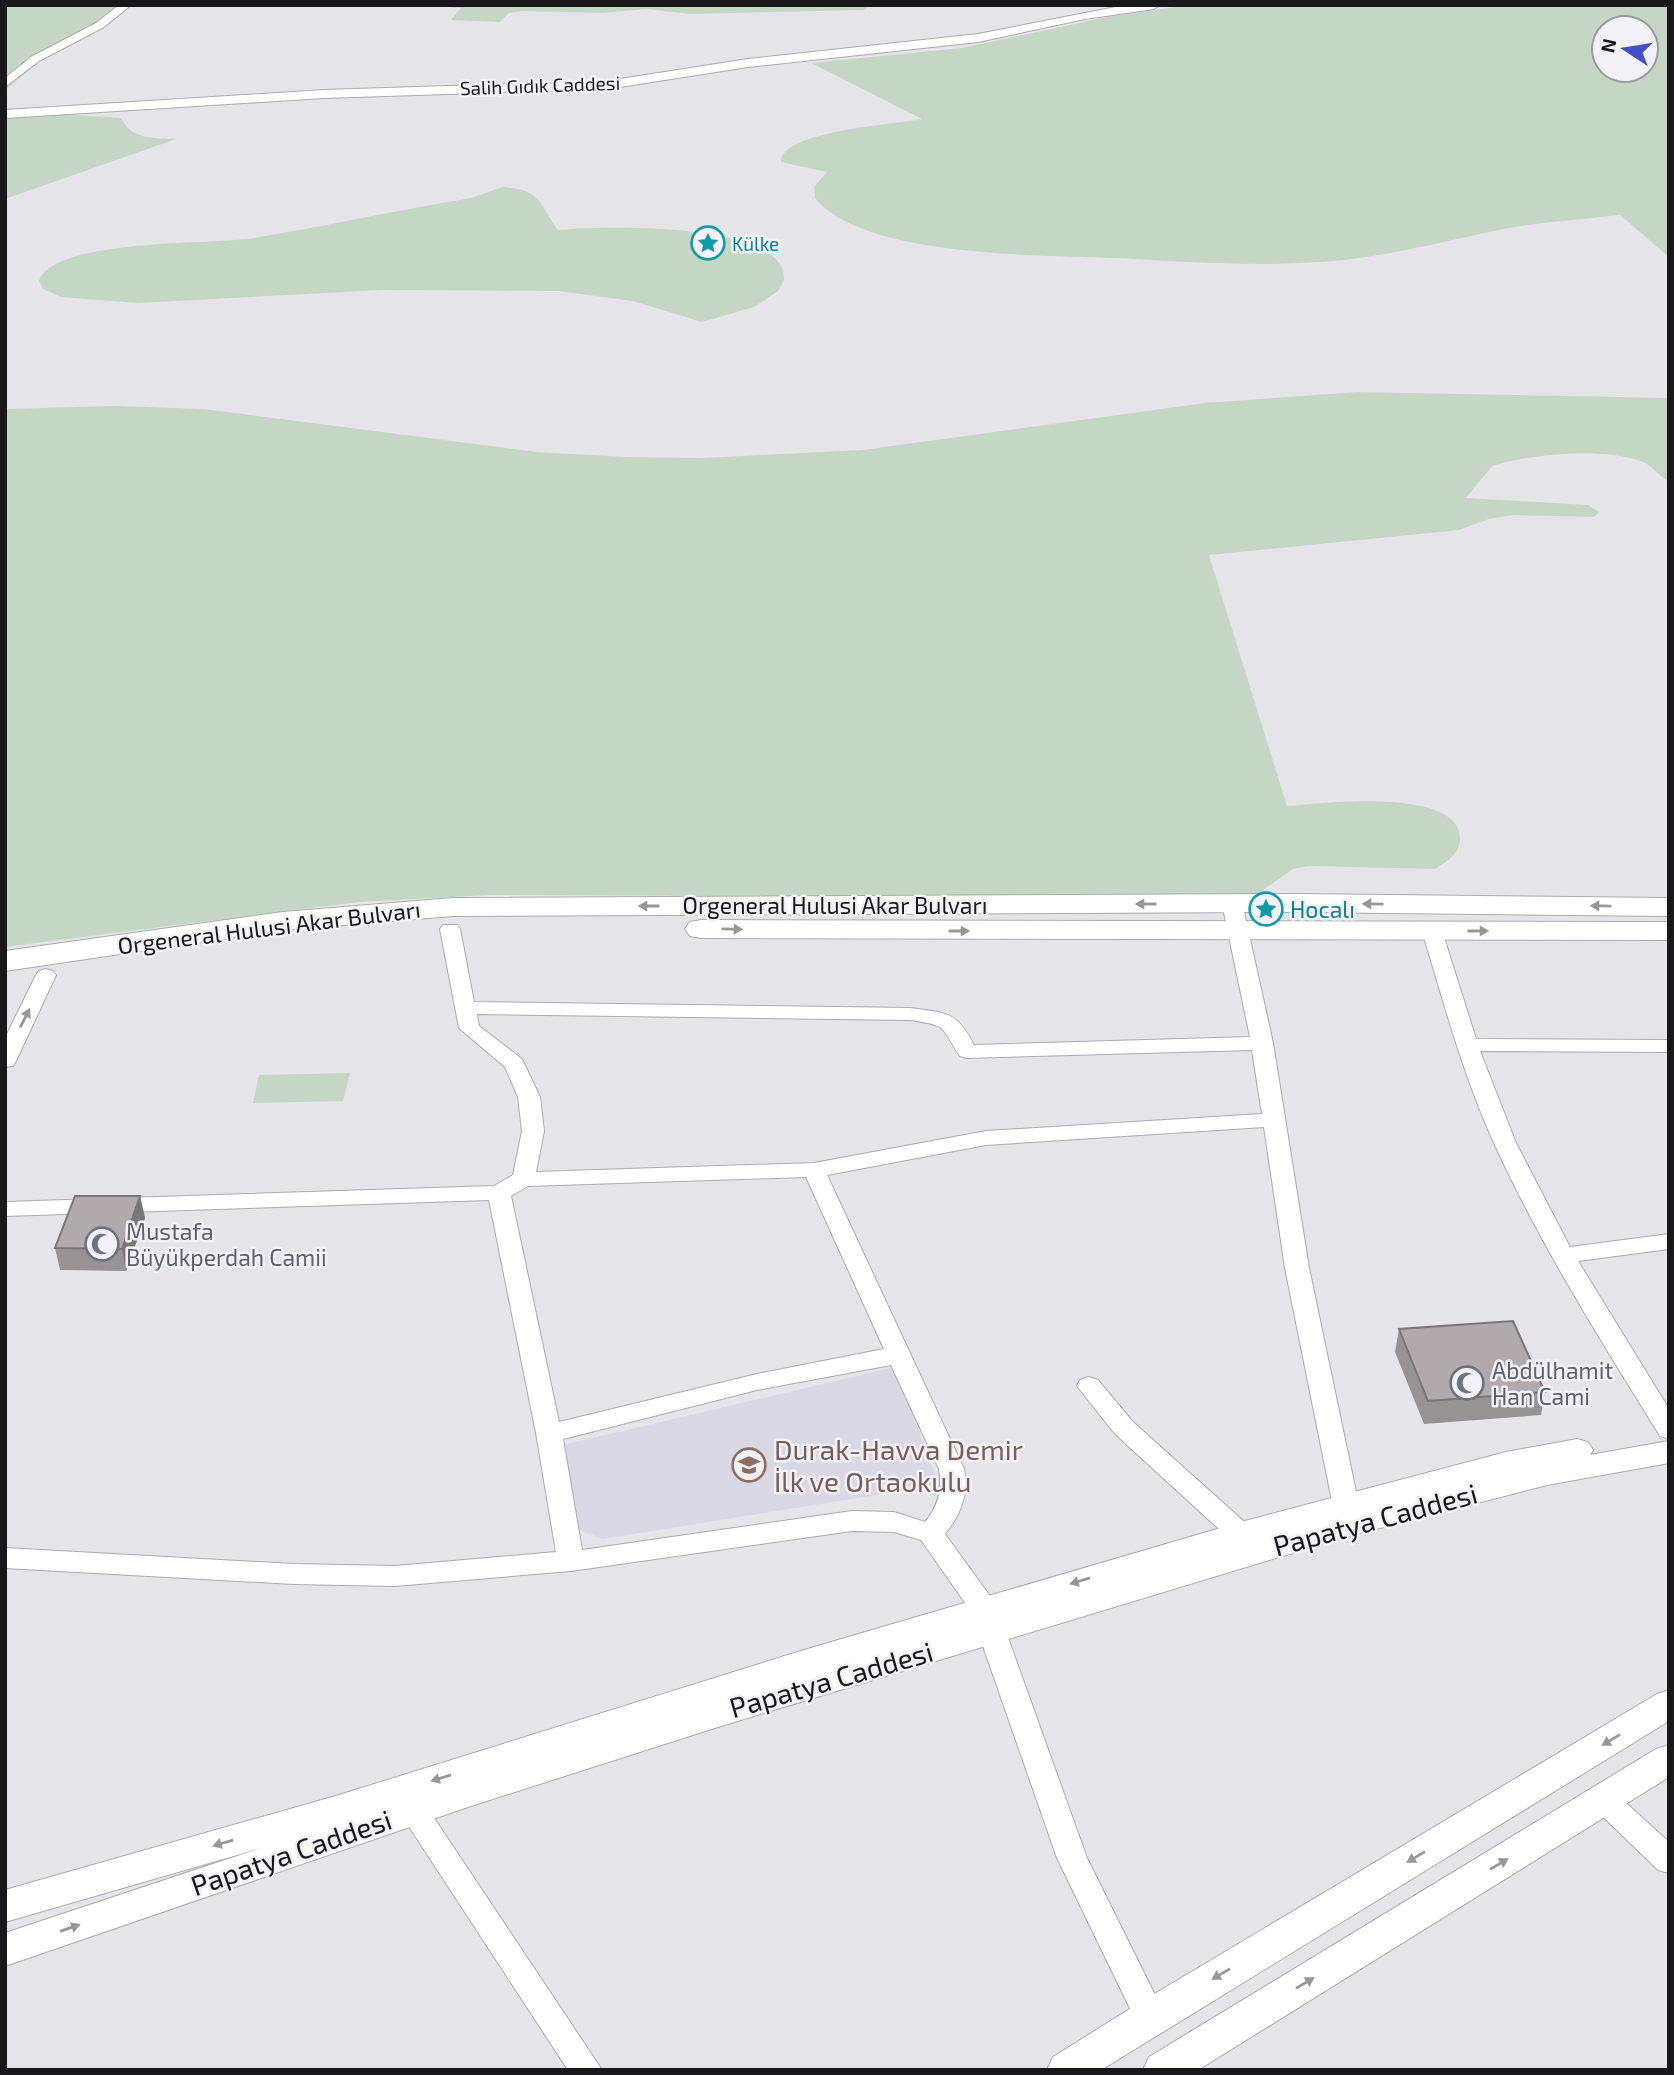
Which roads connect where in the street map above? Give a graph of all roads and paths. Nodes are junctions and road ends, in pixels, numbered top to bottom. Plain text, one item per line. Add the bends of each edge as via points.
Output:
1 (126, 5) edge
2 (1154, 5) edge
3 (5, 84) edge
4 (5, 114) edge
5 (1669, 907) edge
6 (1235, 918) junction
7 (450, 929) junction
8 (1669, 931) edge
9 (1432, 932) junction
10 (5, 961) edge
11 (46, 975) junction
12 (5, 982) edge
13 (465, 1008) junction
14 (1262, 1043) junction
15 (1468, 1045) junction
16 (1669, 1046) edge
17 (5, 1061) edge
18 (1273, 1120) junction
19 (814, 1170) junction
20 (523, 1180) junction
21 (499, 1193) junction
22 (5, 1209) edge
23 (1669, 1241) edge
24 (1563, 1255) junction
25 (898, 1355) junction
26 (1089, 1386) dead end
27 (1669, 1432) edge
28 (549, 1433) junction
29 (1669, 1452) edge
30 (1346, 1506) junction
31 (930, 1533) junction
32 (1249, 1543) junction
33 (5, 1558) edge
34 (571, 1561) junction
35 (988, 1621) junction
36 (1669, 1704) edge
37 (1669, 1759) edge
38 (1604, 1800) junction
39 (414, 1811) junction
40 (1669, 1861) edge
41 (5, 1906) edge
42 (5, 1950) edge
43 (1150, 2017) junction
44 (586, 2070) edge
45 (1067, 2070) edge
46 (1163, 2070) edge

1 - 3 street via 100,25 35,59
2 - 4 street, Salih Gıdık Caddesi via 978,38 748,63 607,85 312,95
5 -> 6 main road, Orgeneral Hulusi Akar Bulvarı
7 -> 6 main road, Orgeneral Hulusi Akar Bulvarı
6 - 9 main road, Orgeneral Hulusi Akar Bulvarı
6 -> 10 main road, Orgeneral Hulusi Akar Bulvarı via 453,907 283,921
6 - 14 street
7 - 11 main road, Orgeneral Hulusi Akar Bulvarı via 338,936
7 - 13 street
9 -> 8 main road, Orgeneral Hulusi Akar Bulvarı
9 - 15 street
11 - 12 main road, Orgeneral Hulusi Akar Bulvarı
17 -> 11 street
13 - 14 street via 911,1014 954,1026 967,1052
13 - 20 street via 469,1028 514,1064 529,1097 533,1131
14 - 18 street
15 - 16 street
15 - 24 street via 1505,1143
18 - 19 street via 986,1138
18 - 30 street via 1297,1268
19 - 20 street
19 - 25 street
20 - 21 street
21 - 22 street
21 - 28 street
23 - 24 street
24 - 27 street
25 - 28 street via 757,1382
25 - 31 street via 954,1476 948,1512
26 - 32 street via 1124,1428
27 - 30 street, Papatya Caddesi via 1506,1463
28 - 34 street
29 - 32 street, Papatya Caddesi
30 - 32 street, Papatya Caddesi
31 - 34 street via 894,1522 852,1521
31 - 35 street
32 - 35 street, Papatya Caddesi
33 - 34 street via 344,1576 449,1573
35 - 39 street, Papatya Caddesi
35 -> 41 street, Papatya Caddesi via 777,1672 340,1810
35 - 43 street via 1072,1858
36 -> 43 street
37 - 38 street
38 - 40 street
46 -> 38 street
42 -> 39 street, Papatya Caddesi
39 - 44 street
43 - 45 street

